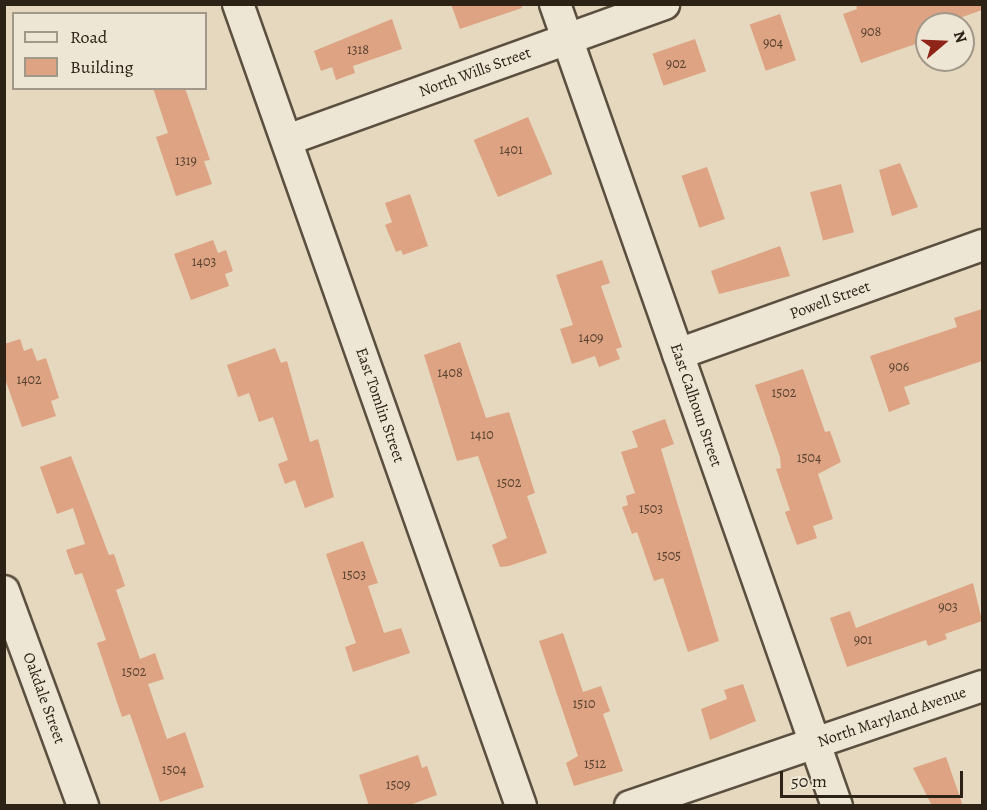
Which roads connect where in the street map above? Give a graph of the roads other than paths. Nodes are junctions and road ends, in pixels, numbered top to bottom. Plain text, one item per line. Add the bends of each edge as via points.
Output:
1 (238, 4) edge
2 (555, 4) edge
3 (664, 4) edge
4 (567, 39) junction
5 (287, 140) junction
6 (982, 245) edge
7 (678, 354) junction
8 (4, 591) edge
9 (982, 686) edge
10 (814, 744) junction
11 (83, 806) edge
12 (521, 806) edge
13 (630, 806) edge
14 (837, 806) edge

1 - 5 street, East Tomlin Street
2 - 4 street, East Calhoun Street
3 - 4 street, North Wills Street
4 - 5 street, North Wills Street
4 - 7 street, East Calhoun Street
5 - 12 street, East Tomlin Street
6 - 7 street, Powell Street
7 - 10 street, East Calhoun Street
8 - 11 street, Oakdale Street
9 - 10 street, North Maryland Avenue
10 - 13 street, North Maryland Avenue
10 - 14 street, East Calhoun Street

